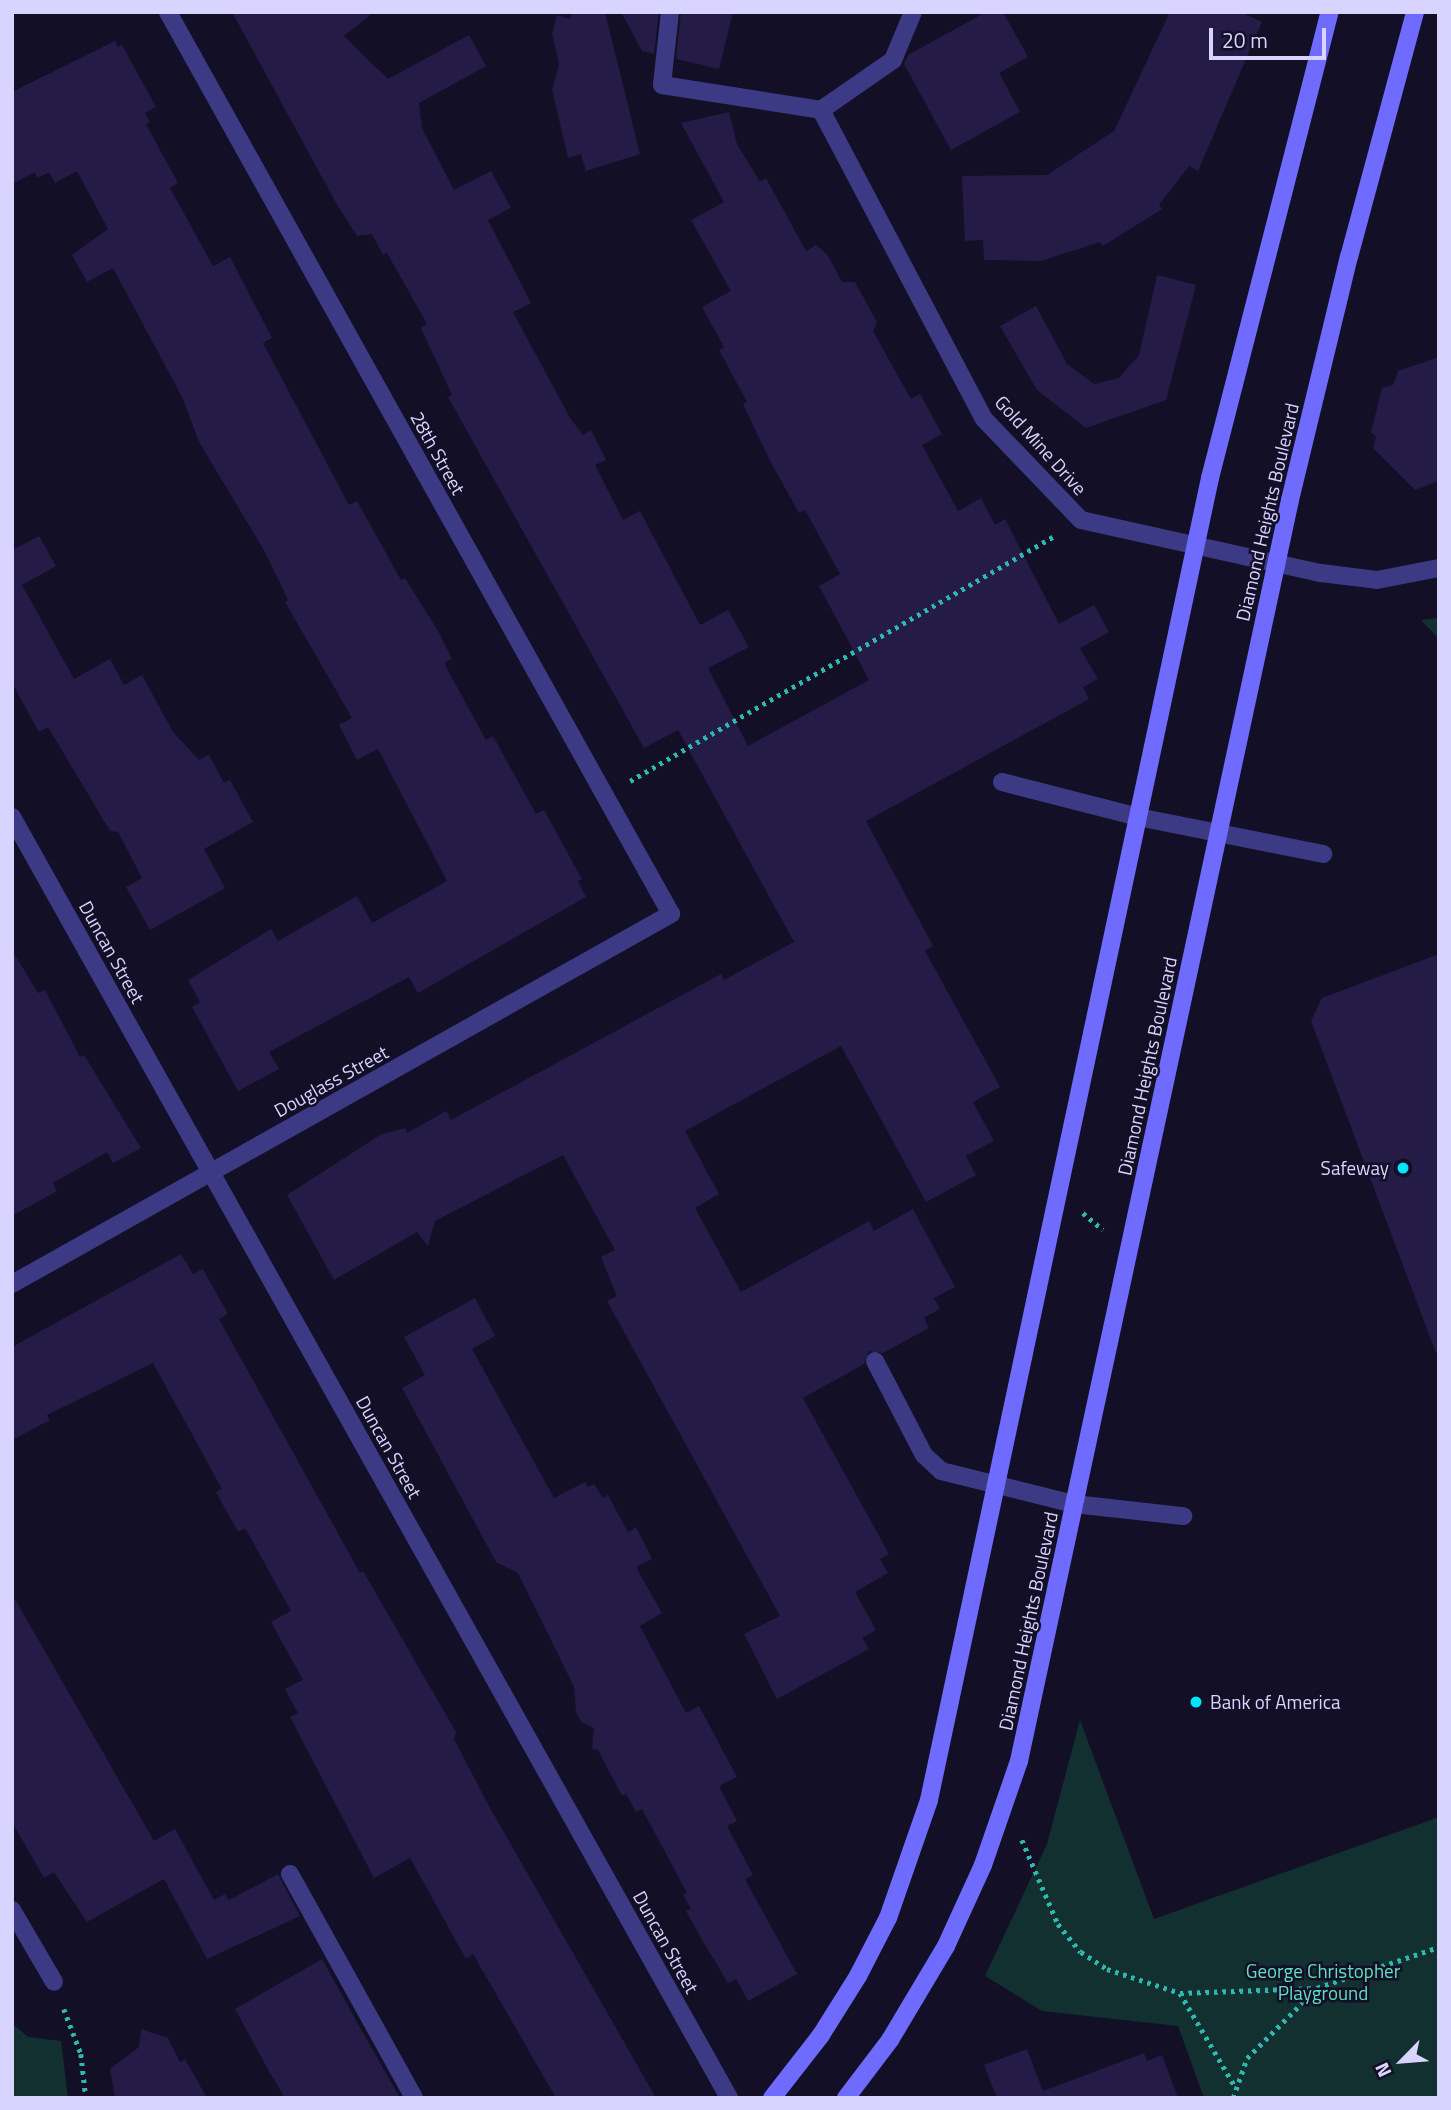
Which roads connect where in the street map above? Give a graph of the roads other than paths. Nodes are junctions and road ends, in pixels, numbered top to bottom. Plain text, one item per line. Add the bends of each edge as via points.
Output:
1 (168, 12) edge
2 (670, 12) edge
3 (913, 12) edge
4 (1330, 12) edge
5 (1415, 12) edge
6 (821, 110) junction
7 (1196, 546) junction
8 (1276, 563) junction
9 (1439, 568) edge
10 (1002, 782) dead end
11 (12, 817) edge
12 (1138, 817) junction
13 (1219, 832) junction
14 (1323, 854) dead end
15 (670, 914) joint
16 (211, 1173) junction
17 (12, 1284) edge
18 (875, 1361) dead end
19 (995, 1487) junction
20 (1074, 1504) junction
21 (1183, 1516) dead end
22 (290, 1874) dead end
23 (12, 1910) edge
24 (54, 1982) road end
25 (414, 2098) edge
26 (729, 2098) edge
27 (772, 2098) edge
28 (846, 2098) edge

1 - 15 street, 28th Street
2 - 6 street via 663,85
3 - 6 street via 893,60
4 - 7 main road
5 - 8 main road, Diamond Heights Boulevard via 1349,257
6 - 7 street, Gold Mine Drive via 984,419 1081,520
7 - 8 street, Gold Mine Drive
7 - 12 main road
8 - 9 street, Gold Mine Drive via 1377,580
8 - 13 main road, Diamond Heights Boulevard
10 - 12 street
11 - 16 street, Duncan Street
12 - 13 street
12 - 19 main road
13 - 14 street
13 - 20 main road, Diamond Heights Boulevard
15 - 16 street, Douglass Street
16 - 17 street, Douglass Street
16 - 26 street, Duncan Street
18 - 19 street via 929,1463
19 - 20 street
19 - 27 main road via 929,1800 911,1860 858,1976
20 - 21 street
20 - 28 main road, Diamond Heights Boulevard via 1006,1804 966,1906 935,1965 890,2040
22 - 25 street
23 - 24 street

